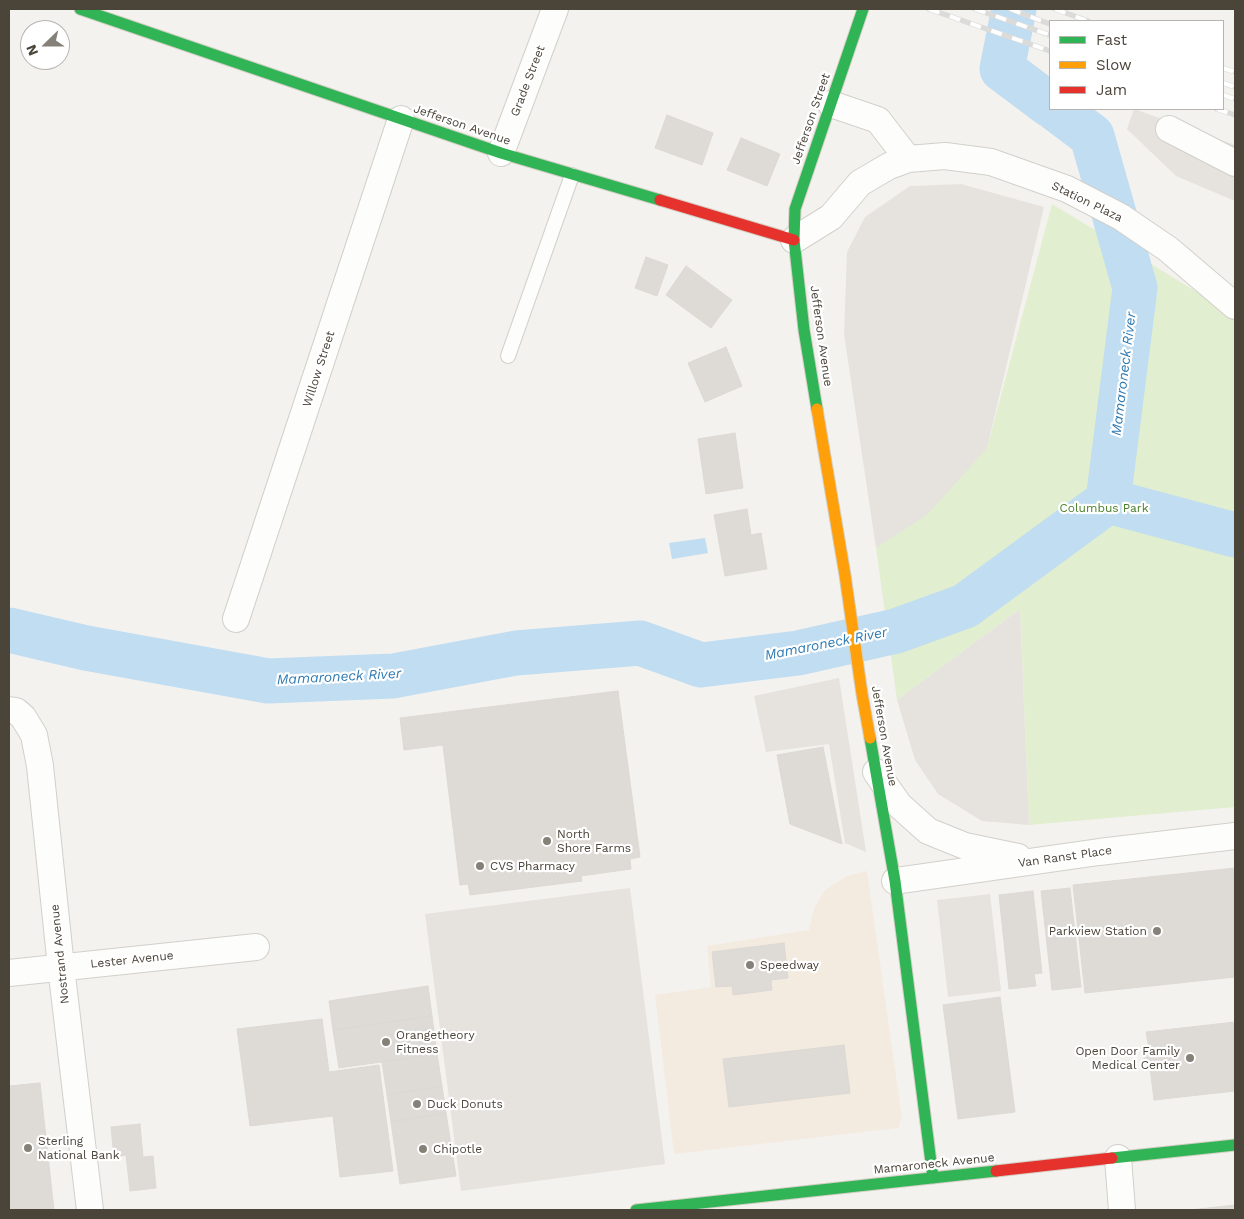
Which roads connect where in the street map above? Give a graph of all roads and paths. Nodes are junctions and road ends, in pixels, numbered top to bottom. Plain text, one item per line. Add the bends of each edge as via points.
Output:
1 (80, 9) edge
2 (556, 9) edge
3 (863, 9) edge
4 (832, 104) junction
5 (401, 119) junction
6 (1168, 129) dead end
7 (501, 153) junction
8 (908, 159) junction
9 (1235, 163) edge
10 (572, 175) junction
11 (794, 240) junction
12 (1229, 293) edge
13 (508, 356) dead end
14 (236, 619) dead end
15 (9, 710) edge
16 (876, 772) junction
17 (1235, 836) edge
18 (1036, 861) junction
19 (895, 881) junction
20 (256, 947) dead end
21 (61, 967) junction
22 (9, 973) edge
23 (1235, 1145) edge
24 (1118, 1158) junction
25 (933, 1178) junction
26 (90, 1210) edge
27 (636, 1210) edge
28 (1122, 1210) edge

1 - 5 street, Jefferson Avenue
2 - 7 street, Grade Street
3 - 4 street, Jefferson Street
4 - 8 street via 878,120
4 - 11 street, Jefferson Street via 795,208
5 - 7 street, Jefferson Avenue
5 - 14 street, Willow Street
6 - 9 street
7 - 10 street, Jefferson Avenue
8 - 11 street, Station Plaza via 888,166 860,183 831,217
8 - 12 street, Station Plaza via 945,156 991,162 1067,190 1121,217
10 - 11 street, Jefferson Avenue
10 - 13 lane
11 - 16 street, Jefferson Avenue via 804,330
15 - 21 street, Nostrand Avenue via 23,716 34,735
16 - 18 street via 899,805 928,831 965,846
16 - 19 street, Jefferson Avenue
17 - 18 street, Van Ranst Place
18 - 19 street, Van Ranst Place
19 - 25 street, Jefferson Avenue
20 - 21 street, Lester Avenue
21 - 22 street, Lester Avenue
21 - 26 street, Nostrand Avenue
23 - 24 street, Mamaroneck Avenue
24 - 25 street, Mamaroneck Avenue
24 - 28 street
25 - 27 street, Mamaroneck Avenue

